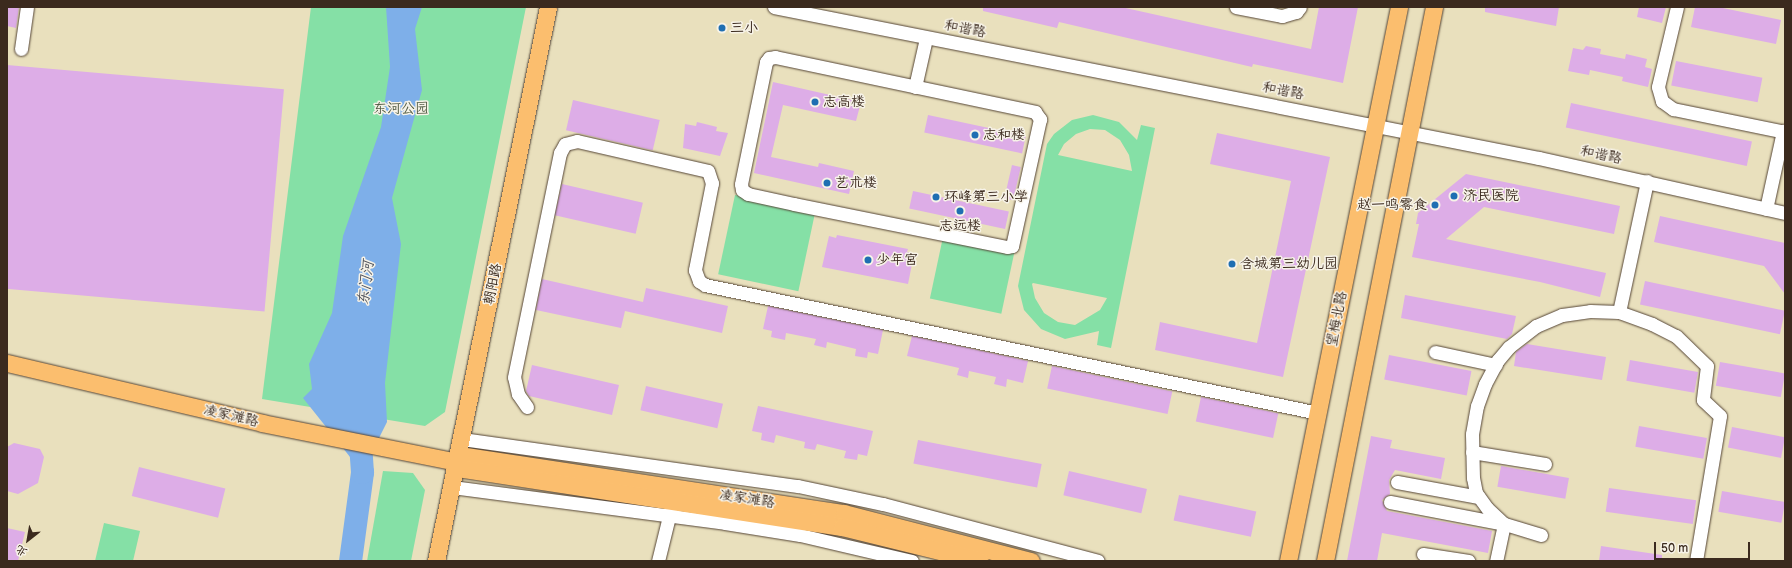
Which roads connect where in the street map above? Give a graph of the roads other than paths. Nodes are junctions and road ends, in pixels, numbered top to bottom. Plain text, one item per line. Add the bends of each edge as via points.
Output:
1 (27, 7) edge
2 (548, 7) edge
3 (774, 7) edge
4 (1236, 7) edge
5 (1300, 7) edge
6 (1399, 7) edge
7 (1434, 7) edge
8 (1676, 7) edge
9 (926, 38) junction
10 (21, 49) dead end
11 (915, 87) junction
12 (1376, 125) junction
13 (1409, 132) junction
14 (1784, 132) edge
15 (1647, 181) junction
16 (1766, 209) junction
17 (1785, 214) edge
18 (1619, 312) junction
19 (1435, 352) dead end
20 (7, 363) edge
21 (1496, 365) junction
22 (527, 407) dead end
23 (1318, 413) junction
24 (1472, 452) junction
25 (459, 456) junction
26 (1545, 464) dead end
27 (1397, 482) dead end
28 (452, 487) junction
29 (1479, 497) junction
30 (1390, 502) dead end
31 (671, 508) junction
32 (1504, 524) junction
33 (1541, 535) dead end
34 (1424, 554) dead end
35 (436, 561) edge
36 (658, 561) edge
37 (912, 561) edge
38 (980, 561) edge
39 (1031, 561) edge
40 (1098, 561) edge
41 (1288, 561) edge
42 (1325, 561) edge
43 (1468, 561) edge
44 (1496, 561) edge
45 (1696, 561) edge

1 - 10 street
2 - 25 main road, 朝阳路
3 - 9 street, 和谐路
4 - 5 street via 1282,16 1296,12
6 - 12 main road, 望梅北路
7 - 13 main road
8 - 14 street via 1658,87 1662,101 1673,109
9 - 11 street
9 - 12 street, 和谐路
11 - 11 street via 775,57 769,58 744,169 742,190 748,194 802,206 1007,248 1012,246 1039,116 1035,112
12 - 13 street, 和谐路
12 - 23 main road, 望梅北路
13 - 15 street, 和谐路
13 - 42 main road
14 - 16 street
15 - 16 street, 和谐路
15 - 18 street
16 - 17 street, 和谐路
18 - 21 street via 1590,311 1556,318 1523,335
18 - 45 street via 1676,336 1707,366 1703,400 1720,416
19 - 21 street
20 - 25 main road, 凌家滩路 via 283,428 384,447
21 - 24 street via 1477,406
22 - 23 street via 518,394 514,377 560,153 566,144 577,141 708,171 712,182 694,270 699,281 705,285
23 - 41 main road, 望梅北路
24 - 26 street
24 - 29 street via 1473,478
25 - 28 main road, 朝阳路
25 - 31 main road, 凌家滩路
25 - 39 main road, 凌家滩路 via 844,513
25 - 40 street via 798,486 883,504
27 - 29 street
28 - 31 street
28 - 35 main road, 朝阳路
29 - 32 street
30 - 32 street
31 - 36 street
31 - 37 street
31 - 38 main road, 凌家滩路 via 842,526
32 - 33 street
32 - 44 street
34 - 43 street

